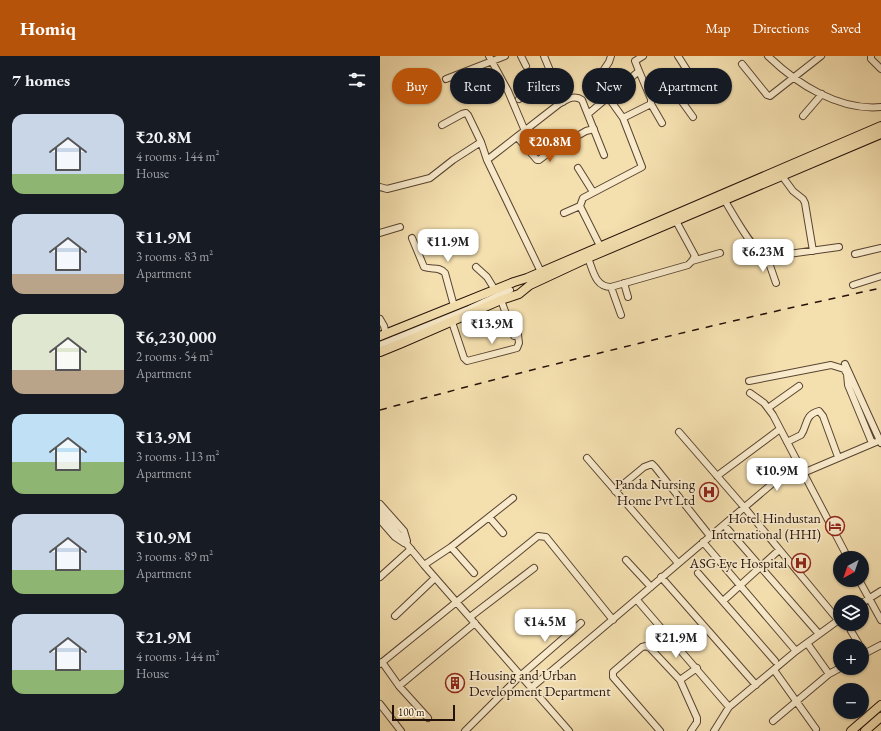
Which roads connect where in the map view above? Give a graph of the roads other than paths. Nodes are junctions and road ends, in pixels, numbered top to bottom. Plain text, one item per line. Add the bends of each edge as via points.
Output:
1 (505, 56) edge
2 (521, 56) edge
3 (544, 56) edge
4 (611, 56) edge
5 (643, 56) edge
6 (678, 56) edge
7 (768, 56) edge
8 (821, 56) edge
9 (871, 56) edge
10 (490, 59) edge
11 (634, 59) edge
12 (742, 64) dead end
13 (526, 66) dead end
14 (549, 68) edge
15 (605, 68) edge
16 (686, 68) edge
17 (881, 69) edge
18 (639, 71) junction
19 (636, 74) edge
20 (794, 78) junction
21 (446, 79) dead end
22 (644, 84) edge
23 (822, 94) junction
24 (574, 97) edge
25 (560, 104) edge
26 (600, 104) edge
27 (613, 104) edge
28 (648, 104) edge
29 (652, 104) edge
30 (684, 104) edge
31 (881, 107) edge
32 (588, 114) junction
33 (803, 116) dead end
34 (693, 117) dead end
35 (623, 118) junction
36 (662, 123) dead end
37 (442, 125) dead end
38 (881, 126) edge
39 (594, 129) junction
40 (525, 131) junction
41 (881, 134) edge
42 (517, 137) junction
43 (481, 142) junction
44 (604, 154) dead end
45 (487, 160) junction
46 (578, 168) dead end
47 (782, 176) junction
48 (380, 187) edge
49 (593, 192) junction
50 (725, 201) junction
51 (580, 206) junction
52 (564, 213) dead end
53 (676, 221) junction
54 (400, 227) dead end
55 (380, 233) edge
56 (412, 238) dead end
57 (600, 246) junction
58 (839, 247) dead end
59 (881, 248) edge
60 (813, 251) junction
61 (720, 254) dead end
62 (855, 254) dead end
63 (767, 257) junction
64 (588, 258) junction
65 (692, 261) junction
66 (476, 267) dead end
67 (540, 272) junction
68 (881, 276) edge
69 (624, 283) junction
70 (776, 283) dead end
71 (853, 285) dead end
72 (611, 287) junction
73 (515, 288) junction
74 (495, 290) junction
75 (628, 297) dead end
76 (501, 300) junction
77 (454, 306) junction
78 (621, 315) dead end
79 (380, 319) edge
80 (452, 322) junction
81 (383, 335) edge
82 (380, 345) edge
83 (380, 352) edge
84 (845, 364) dead end
85 (749, 380) dead end
86 (799, 386) dead end
87 (750, 393) dead end
88 (768, 408) junction
89 (780, 429) junction
90 (679, 432) dead end
91 (787, 442) junction
92 (881, 442) edge
93 (872, 443) junction
94 (838, 457) junction
95 (587, 458) dead end
96 (798, 463) junction
97 (803, 473) junction
98 (717, 476) junction
99 (615, 491) junction
100 (513, 498) dead end
101 (380, 504) edge
102 (744, 507) junction
103 (380, 512) edge
104 (488, 517) junction
105 (380, 520) edge
106 (724, 525) junction
107 (503, 533) dead end
108 (710, 536) junction
109 (703, 542) junction
110 (451, 547) junction
111 (410, 548) junction
112 (779, 550) junction
113 (844, 551) edge
114 (626, 560) dead end
115 (678, 563) junction
116 (424, 565) junction
117 (761, 567) junction
118 (534, 568) dead end
119 (474, 573) dead end
120 (698, 573) dead end
121 (380, 577) edge
122 (661, 577) junction
123 (435, 578) junction
124 (740, 586) junction
125 (650, 587) junction
126 (881, 591) edge
127 (869, 598) joint
128 (637, 600) junction
129 (723, 601) junction
130 (457, 602) junction
131 (833, 612) edge
132 (394, 616) dead end
133 (472, 620) junction
134 (614, 620) junction
135 (881, 620) edge
136 (581, 624) dead end
137 (833, 624) edge
138 (851, 631) dead end
139 (819, 634) junction
140 (855, 639) edge
141 (807, 643) junction
142 (881, 645) edge
143 (869, 649) edge
144 (796, 651) junction
145 (775, 661) dead end
146 (381, 663) edge
147 (696, 668) junction
148 (774, 670) junction
149 (833, 672) edge
150 (829, 674) junction
151 (520, 676) junction
152 (680, 680) junction
153 (756, 685) junction
154 (399, 686) junction
155 (531, 688) junction
156 (797, 701) junction
157 (380, 704) edge
158 (881, 705) edge
159 (729, 707) junction
160 (881, 717) edge
161 (428, 718) dead end
162 (773, 721) dead end
163 (816, 729) dead end
164 (401, 731) edge
165 (465, 731) edge
166 (569, 731) edge
167 (660, 731) edge
168 (692, 731) edge
169 (714, 731) edge
170 (851, 731) edge
171 (865, 731) edge

1 - 10 street
2 - 13 street
3 - 14 street
4 - 15 street
5 - 11 street
6 - 16 street
7 - 20 street
8 - 20 street
9 - 17 street
10 - 21 street
10 - 40 street via 508,91
11 - 18 street
12 - 20 street via 770,96
18 - 19 street
18 - 22 street
20 - 23 street
23 - 31 street via 844,104 868,109
23 - 33 street
24 - 32 street via 580,98
25 - 40 street
26 - 32 street
27 - 35 street
28 - 35 street
29 - 36 street
30 - 34 street
32 - 39 street
35 - 49 street via 642,167
37 - 43 street via 466,113
38 - 57 main road
39 - 42 street via 586,131 539,160
39 - 44 street
40 - 42 street
41 - 47 main road
42 - 45 street
43 - 45 street
43 - 48 street via 430,178 387,189
45 - 67 street
46 - 49 street
47 - 50 main road
47 - 60 street via 805,203
49 - 51 street via 583,198
50 - 53 main road
50 - 63 street via 756,248
51 - 52 street
51 - 57 street
53 - 64 main road
53 - 65 street via 695,256
54 - 55 street
56 - 77 street via 424,267 438,268 444,273
57 - 67 main road
58 - 60 street
59 - 62 street
60 - 63 street
61 - 65 street
63 - 70 street
64 - 72 street via 598,282 604,287
64 - 73 main road via 530,285
65 - 69 street via 683,267
66 - 74 street via 487,277
67 - 73 main road
68 - 71 street
69 - 72 street
69 - 75 street
72 - 78 street
73 - 74 main road
73 - 76 main road
73 - 82 street
74 - 77 main road
76 - 80 main road
76 - 80 street via 514,336 518,335 518,348 467,361
77 - 81 main road
79 - 81 street via 384,326
80 - 83 main road
84 - 92 street
85 - 93 street via 831,366 844,369
86 - 88 street
87 - 88 street
88 - 89 street
89 - 91 street
89 - 98 street
90 - 98 street
91 - 94 street via 801,435 808,419 819,411
91 - 96 street
92 - 93 street
93 - 94 street
94 - 97 street
95 - 99 street
96 - 97 street
96 - 102 street
97 - 113 street
98 - 102 street
99 - 108 street via 644,467 652,464
99 - 115 street
100 - 104 street
101 - 111 street via 404,531
102 - 106 street
102 - 112 street
103 - 111 street
104 - 107 street
104 - 110 street
105 - 111 street via 395,537
106 - 108 street
106 - 117 street
108 - 109 street
109 - 115 street
109 - 124 street
110 - 116 street
110 - 119 street
111 - 116 street
111 - 121 street
112 - 117 street
112 - 131 street
114 - 125 street
115 - 122 street
116 - 123 street
117 - 124 street
117 - 139 street
118 - 133 street
120 - 129 street
122 - 125 street
122 - 153 street
123 - 130 street
123 - 132 street
124 - 129 street
124 - 144 street
125 - 128 street
126 - 127 street
127 - 135 street
128 - 134 street
128 - 147 street
129 - 145 street
130 - 133 street
130 - 134 street via 535,538 542,536 546,537
130 - 146 street
133 - 151 street
133 - 154 street
134 - 155 street
136 - 151 street
137 - 139 street
138 - 140 street
139 - 141 street
141 - 144 street
141 - 150 street
142 - 143 street
144 - 148 street
146 - 154 street
147 - 152 street
147 - 159 street
148 - 153 street
148 - 156 street
149 - 150 street
150 - 156 street
151 - 155 street
151 - 165 street
152 - 167 street via 646,646 613,672 614,680
152 - 168 street via 697,718
153 - 159 street
154 - 161 street
155 - 166 street
156 - 162 street
156 - 163 street
157 - 164 street
158 - 170 main road
159 - 169 street
160 - 171 main road

